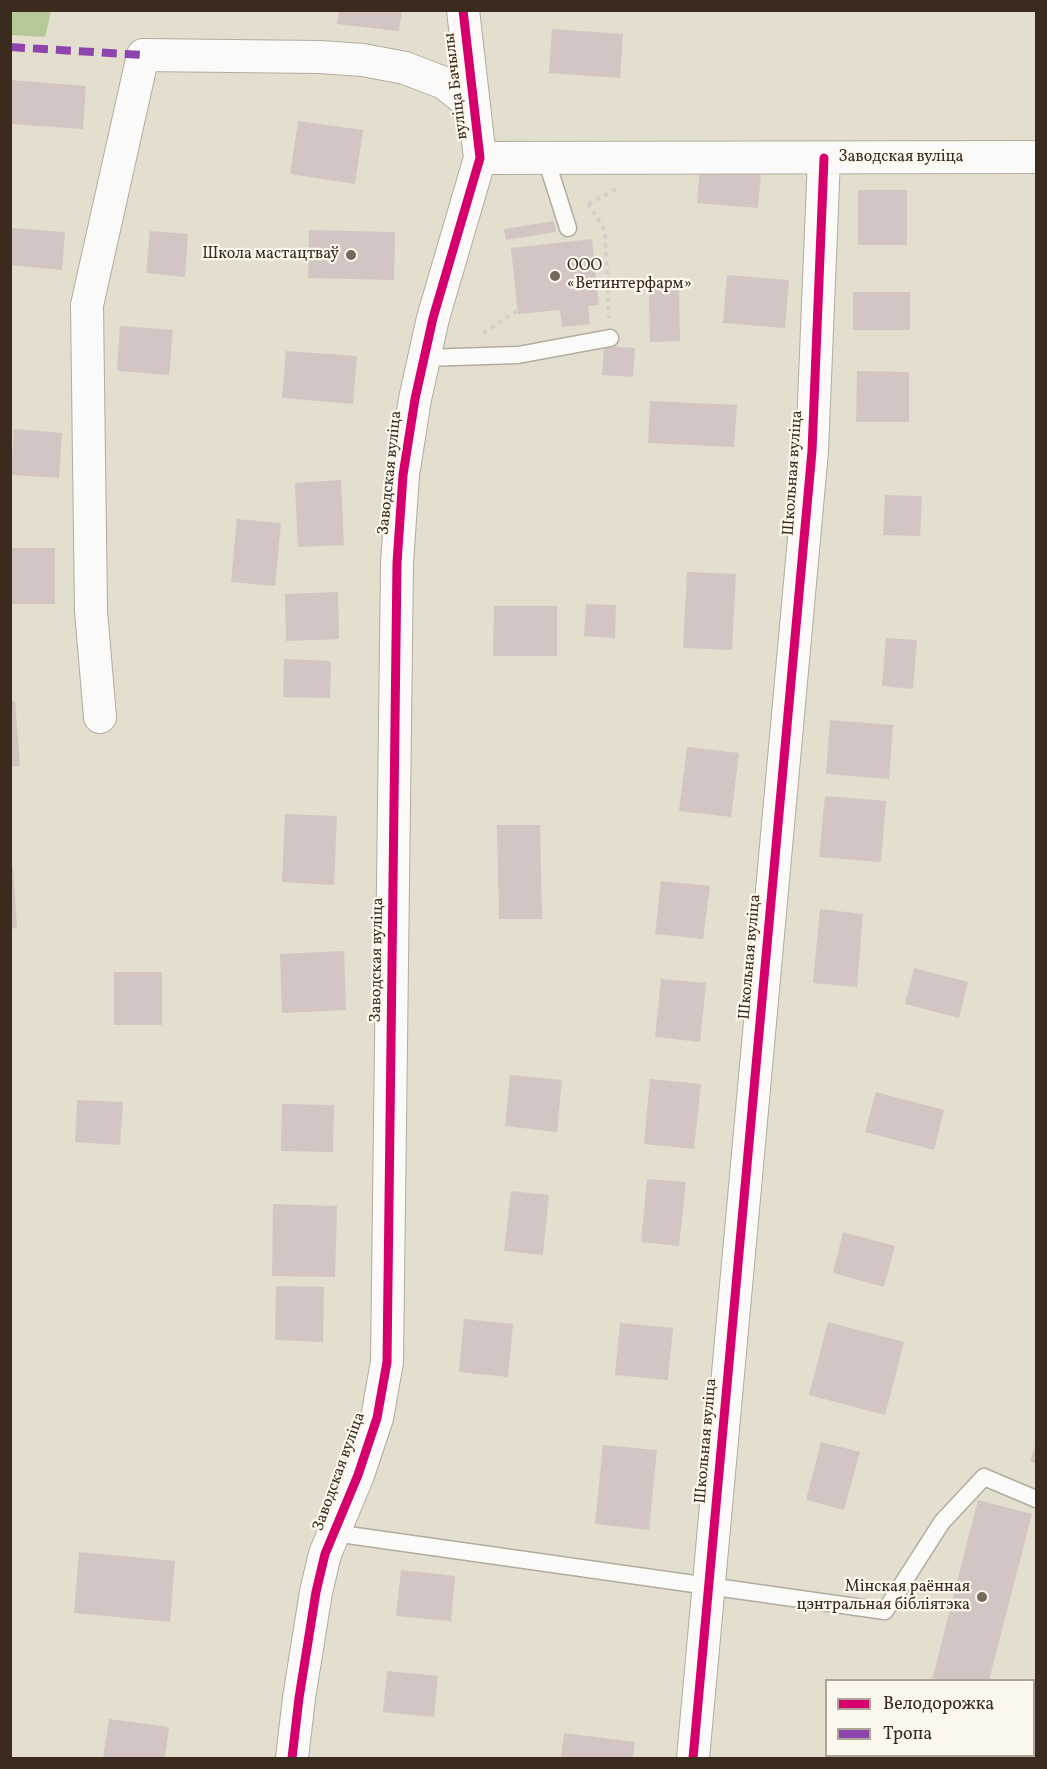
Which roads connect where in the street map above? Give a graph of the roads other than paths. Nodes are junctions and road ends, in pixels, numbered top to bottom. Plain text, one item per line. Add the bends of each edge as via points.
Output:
1 (463, 10) edge
2 (473, 106) junction
3 (1036, 157) edge
4 (480, 158) junction
5 (824, 158) junction
6 (546, 159) junction
7 (568, 228) dead end
8 (610, 338) road end
9 (424, 358) junction
10 (100, 717) dead end
11 (1036, 1499) edge
12 (334, 1533) junction
13 (709, 1585) junction
14 (292, 1758) edge
15 (693, 1758) edge

1 - 2 street, вуліца Бачылы
2 - 4 street, вуліца Бачылы
2 - 10 street via 444,83 405,68 363,60 143,55 87,305 91,611
3 - 5 street, Заводская вуліца
4 - 6 street, Заводская вуліца
4 - 9 street, Заводская вуліца
5 - 6 street, Заводская вуліца
5 - 13 street, Школьная вуліца via 812,451
6 - 7 lane
8 - 9 lane via 518,355
9 - 12 street, Заводская вуліца via 403,475 397,563 387,1362 377,1418
11 - 13 lane via 984,1477 942,1522 885,1611
12 - 13 lane
12 - 14 street, Заводская вуліца via 316,1592
13 - 15 street, Школьная вуліца

